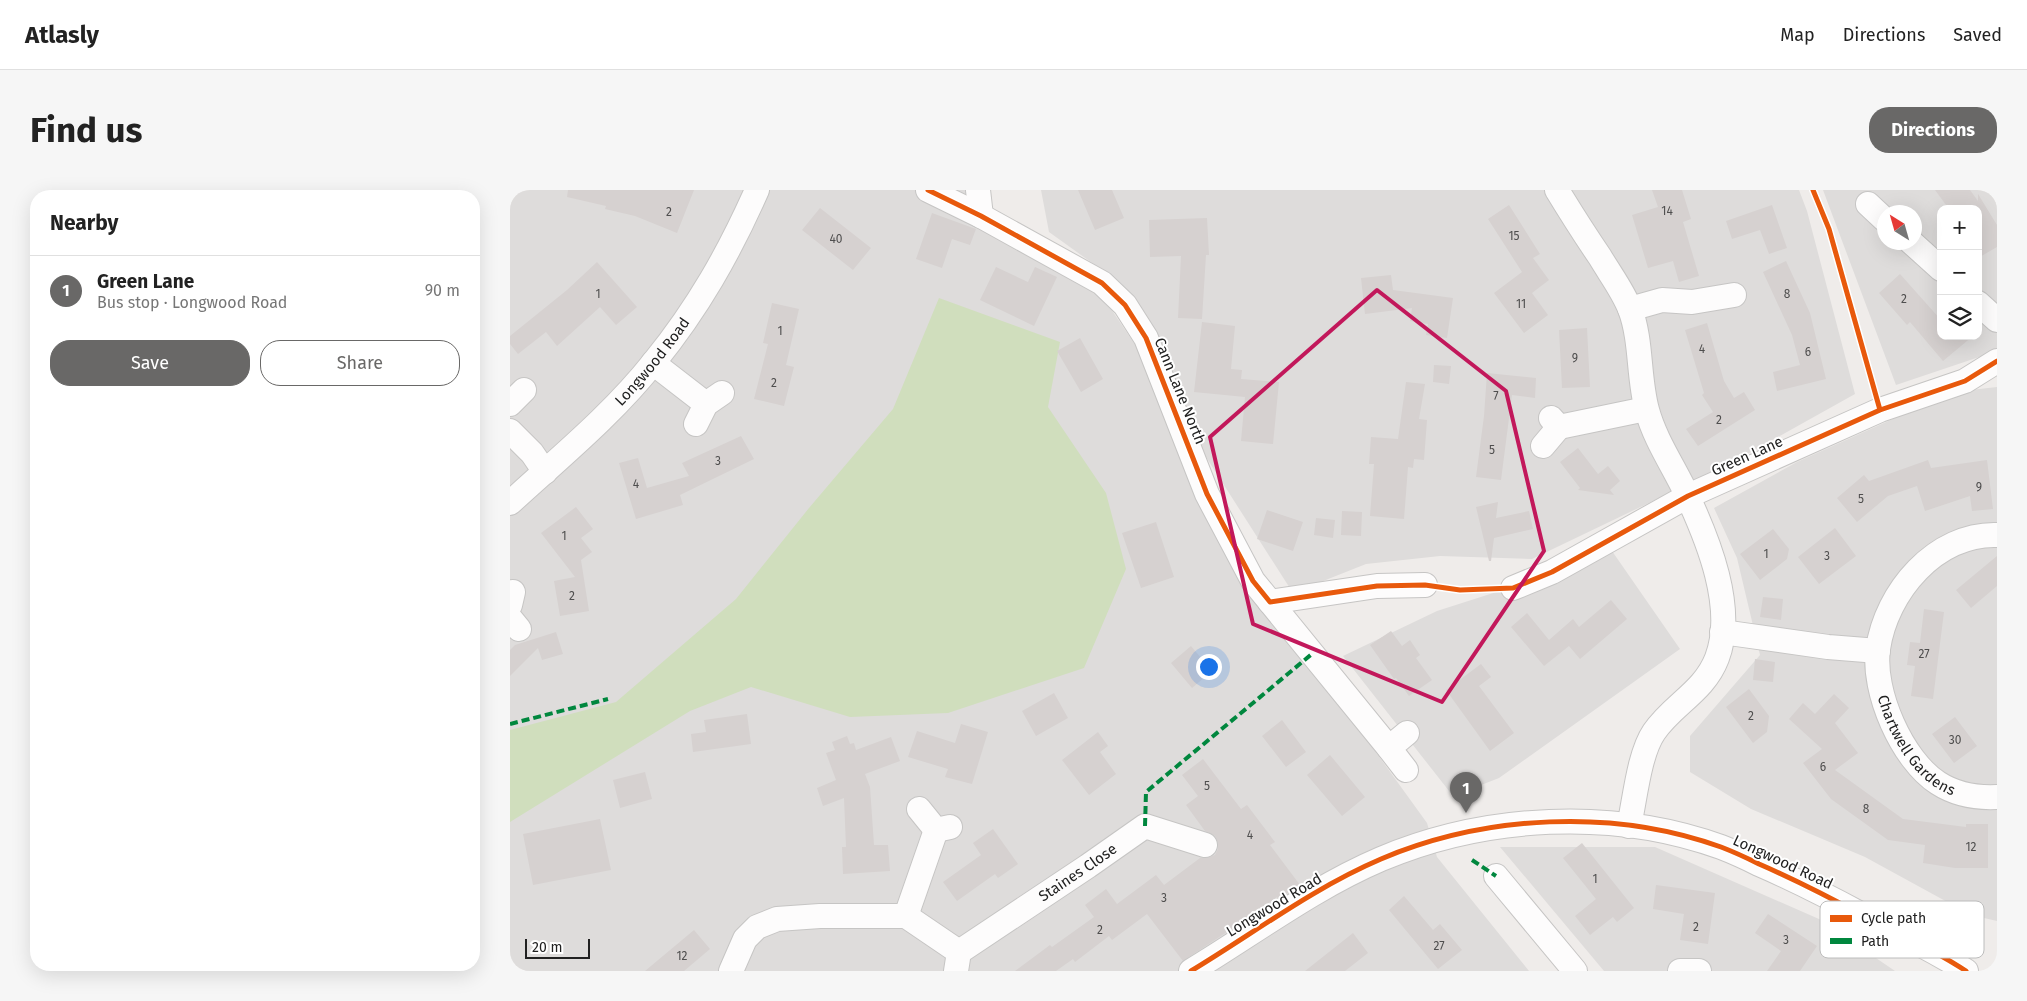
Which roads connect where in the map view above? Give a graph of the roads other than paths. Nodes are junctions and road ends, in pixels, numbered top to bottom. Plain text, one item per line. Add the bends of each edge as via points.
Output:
1 (757, 190) edge
2 (978, 190) edge
3 (1557, 190) edge
4 (936, 192) edge
5 (981, 216) junction
6 (1920, 250) edge
7 (1937, 265) edge
8 (1734, 295) dead end
9 (1982, 307) edge
10 (1630, 309) junction
11 (1997, 320) edge
12 (1997, 361) edge
13 (654, 363) junction
14 (708, 407) dead end
15 (1646, 409) junction
16 (510, 431) edge
17 (1543, 446) dead end
18 (545, 472) junction
19 (1688, 496) junction
20 (510, 503) edge
21 (1997, 535) edge
22 (1425, 585) dead end
23 (1513, 588) dead end
24 (1270, 602) junction
25 (1722, 632) junction
26 (1878, 651) junction
27 (1407, 733) dead end
28 (1389, 748) junction
29 (1406, 770) dead end
30 (1997, 797) edge
31 (919, 809) dead end
32 (1629, 826) junction
33 (1204, 845) dead end
34 (1496, 876) dead end
35 (1836, 901) edge
36 (906, 916) junction
37 (1943, 958) edge
38 (958, 961) edge
39 (731, 971) edge
40 (1191, 971) edge
41 (1575, 971) edge
42 (1680, 971) edge
43 (1699, 971) edge
44 (1967, 971) edge

1 - 13 street, Longwood Road via 733,243 706,289
2 - 5 street
3 - 10 street
4 - 5 street, Cann Lane North
5 - 24 street, Cann Lane North via 1102,283 1125,305 1146,338 1207,494 1253,581
6 - 7 street
8 - 10 street via 1692,302 1662,300
9 - 11 street
10 - 15 street via 1636,329
12 - 19 street, Green Lane via 1965,381 1880,410
13 - 14 street
13 - 18 street, Longwood Road
15 - 17 street via 1555,423
15 - 19 street
16 - 18 street
18 - 20 street, Longwood Road
19 - 23 street, Green Lane via 1552,572
19 - 25 street via 1718,576 1724,610
21 - 26 street, Chartwell Gardens via 1957,542 1918,569 1896,599 1881,634
22 - 24 street via 1377,586
24 - 28 street, Cann Lane North
25 - 26 street
25 - 32 street via 1717,658 1706,678 1660,724 1648,743
26 - 30 street, Chartwell Gardens via 1886,707 1916,762 1939,783 1953,790
27 - 28 street
28 - 29 street, Cann Lane North
31 - 36 street via 943,828
32 - 35 street, Longwood Road via 1667,832 1721,847
32 - 40 street, Longwood Road via 1540,822 1452,835 1414,847 1312,894
33 - 38 street, Staines Close via 1145,826
34 - 41 street
36 - 38 street, Staines Close
36 - 39 street via 777,919 757,927 745,939
37 - 44 street, Longwood Road
42 - 43 street

